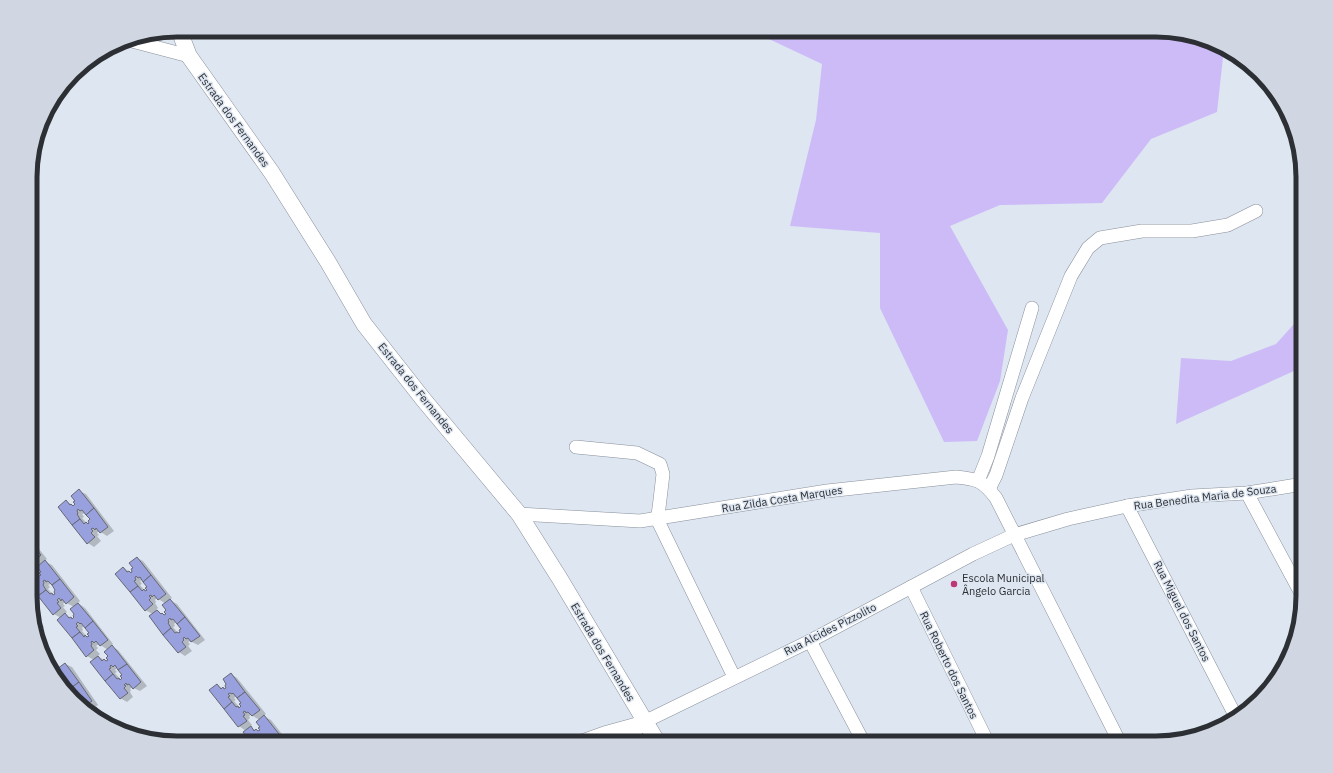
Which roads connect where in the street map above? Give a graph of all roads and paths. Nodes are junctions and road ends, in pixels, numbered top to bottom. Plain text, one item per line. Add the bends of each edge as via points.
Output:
1 (182, 37) edge
2 (138, 43) edge
3 (189, 56) junction
4 (1256, 211) dead end
5 (1032, 308) dead end
6 (576, 447) dead end
7 (978, 481) junction
8 (1296, 485) edge
9 (989, 489) junction
10 (1247, 493) junction
11 (1127, 506) junction
12 (519, 514) junction
13 (657, 519) junction
14 (1014, 535) junction
15 (1296, 584) edge
16 (911, 587) junction
17 (810, 641) junction
18 (734, 677) junction
19 (1233, 712) edge
20 (644, 722) junction
21 (596, 736) edge
22 (631, 736) edge
23 (653, 736) edge
24 (860, 736) edge
25 (985, 736) edge
26 (1116, 736) edge

1 - 3 main road, Estrada dos Fernandes
2 - 3 street
3 - 12 main road, Estrada dos Fernandes via 272,173 364,324
4 - 9 street via 1228,224 1192,231 1142,231 1100,238 1088,248 1071,276
5 - 7 street via 988,456
6 - 13 street via 637,454 660,464 664,474
7 - 9 street, Rua Zilda Costa Marques
7 - 13 street, Rua Zilda Costa Marques via 956,477 827,491
8 - 10 street, Rua Benedita Maria de Souza
9 - 14 street, Rua Zilda Costa Marques
10 - 11 street, Rua Benedita Maria de Souza via 1192,496
10 - 15 street
11 - 14 street, Rua Benedita Maria de Souza via 1068,519
11 - 19 street, Rua Miguel dos Santos
12 - 13 street, Rua Zilda Costa Marques via 640,521
12 - 20 main road, Estrada dos Fernandes
13 - 18 street
14 - 16 street, Rua Alcides Pizzolito
14 - 26 street, Rua Zilda Costa Marques
16 - 17 street, Rua Alcides Pizzolito
16 - 25 street, Rua Roberto dos Santos
17 - 18 street, Rua Alcides Pizzolito
17 - 24 street
18 - 20 street, Rua Alcides Pizzolito
20 - 21 street
20 - 22 street
20 - 23 main road, Estrada dos Fernandes

